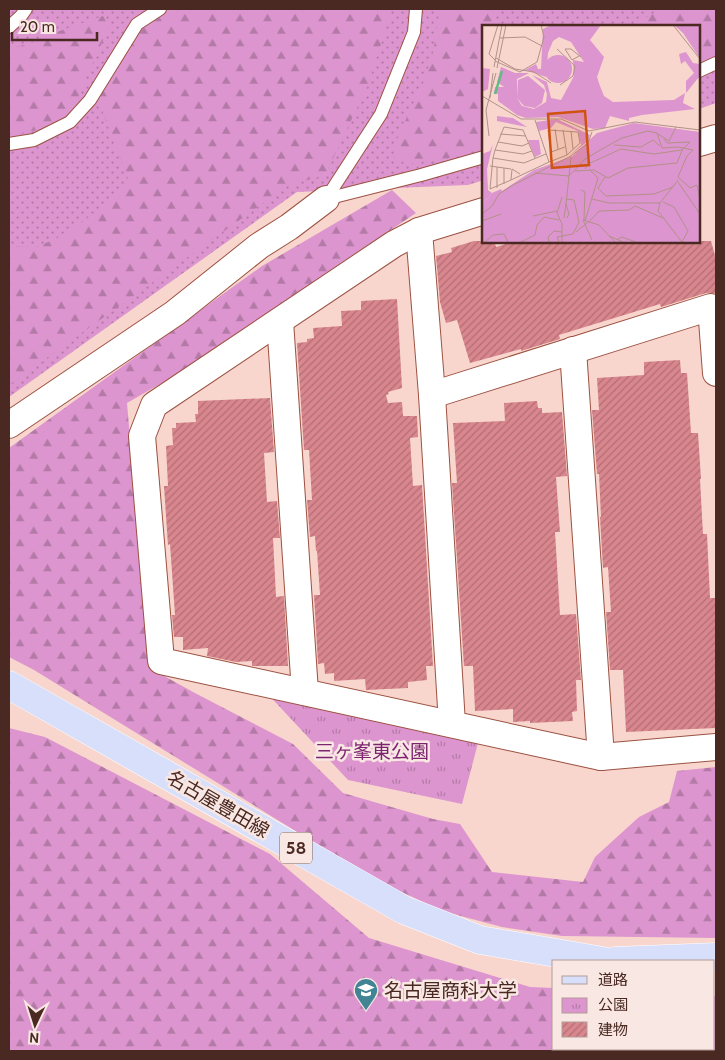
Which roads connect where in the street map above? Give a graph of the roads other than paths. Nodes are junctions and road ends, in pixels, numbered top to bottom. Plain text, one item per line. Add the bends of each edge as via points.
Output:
1 (26, 9) edge
2 (160, 9) edge
3 (416, 9) edge
4 (9, 27) edge
5 (716, 63) edge
6 (700, 71) edge
7 (716, 138) edge
8 (9, 144) edge
9 (700, 144) edge
10 (482, 158) edge
11 (326, 199) junction
12 (482, 212) edge
13 (419, 231) junction
14 (280, 321) junction
15 (574, 350) junction
16 (716, 373) edge
17 (432, 395) junction
18 (9, 425) edge
19 (9, 685) edge
20 (305, 692) junction
21 (452, 724) junction
22 (716, 747) edge
23 (601, 756) junction
24 (716, 957) edge
25 (597, 960) edge
26 (640, 960) edge

1 - 4 lane
2 - 8 lane via 137,24 90,100 70,122 34,140
3 - 11 lane via 414,32 381,114
5 - 6 lane
7 - 9 street
10 - 11 lane
11 - 18 street via 259,246 174,313
12 - 13 street
13 - 14 street via 394,244
13 - 17 street
14 - 20 street
14 - 20 street via 154,405 142,436 161,661
15 - 16 street via 711,306
15 - 17 street
15 - 23 street
17 - 21 street
19 - 25 main road, 名古屋豊田線 / 58 via 404,910 480,940
20 - 21 street
21 - 23 street
22 - 23 street
24 - 26 main road

